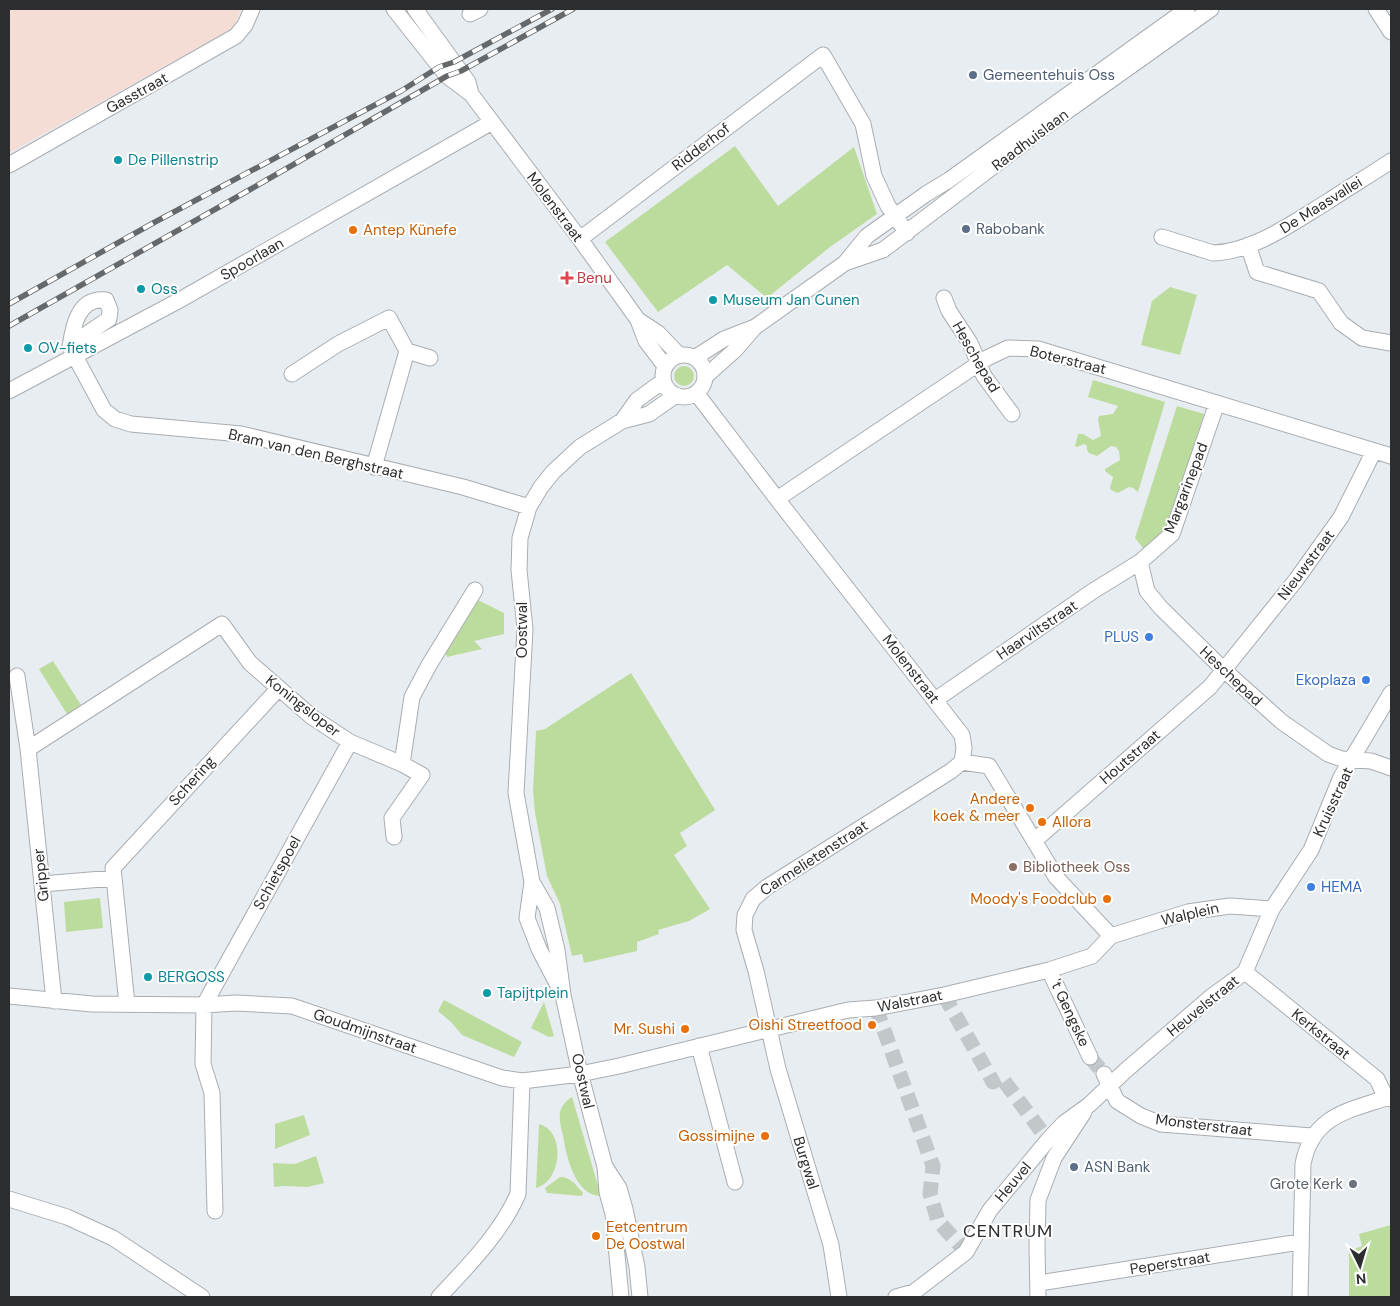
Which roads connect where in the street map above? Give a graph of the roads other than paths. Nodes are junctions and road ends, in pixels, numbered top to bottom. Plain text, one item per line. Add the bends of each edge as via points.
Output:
1 (252, 9) edge
2 (394, 9) edge
3 (415, 9) edge
4 (1187, 9) edge
5 (1211, 9) edge
6 (1376, 9) edge
7 (1174, 19) edge
8 (1391, 32) edge
9 (471, 94) junction
10 (492, 122) junction
11 (1391, 161) edge
12 (9, 165) edge
13 (894, 216) junction
14 (907, 233) junction
15 (1162, 237) dead end
16 (580, 239) junction
17 (1248, 245) junction
18 (845, 263) junction
19 (944, 298) dead end
20 (638, 320) junction
21 (755, 327) junction
22 (1391, 342) edge
23 (407, 351) junction
24 (72, 352) junction
25 (680, 355) junction
26 (430, 358) dead end
27 (696, 358) junction
28 (979, 364) junction
29 (292, 374) dead end
30 (664, 374) junction
31 (706, 376) junction
32 (9, 391) edge
33 (697, 394) junction
34 (676, 396) junction
35 (1217, 403) junction
36 (1012, 414) dead end
37 (622, 421) junction
38 (1374, 451) junction
39 (1391, 456) edge
40 (374, 467) junction
41 (777, 499) junction
42 (529, 507) junction
43 (1140, 562) junction
44 (475, 590) dead end
45 (1224, 670) junction
46 (17, 676) dead end
47 (279, 688) junction
48 (1391, 693) edge
49 (935, 700) junction
50 (350, 742) junction
51 (28, 749) junction
52 (1352, 760) junction
53 (962, 762) junction
54 (402, 764) junction
55 (1391, 768) edge
56 (394, 837) dead end
57 (1034, 841) junction
58 (114, 878) junction
59 (532, 882) junction
60 (42, 884) junction
61 (1272, 909) junction
62 (1111, 936) junction
63 (1050, 970) junction
64 (1245, 972) junction
65 (563, 995) junction
66 (9, 996) edge
67 (54, 1001) junction
68 (127, 1004) junction
69 (204, 1005) junction
70 (769, 1029) junction
71 (699, 1046) junction
72 (1090, 1057) tunnel mouth
73 (580, 1074) junction
74 (1107, 1080) junction
75 (522, 1081) junction
76 (1389, 1099) edge
77 (1089, 1105) junction
78 (1312, 1136) junction
79 (605, 1167) junction
80 (736, 1182) dead end
81 (9, 1199) edge
82 (215, 1211) dead end
83 (1300, 1242) junction
84 (1039, 1290) edge
85 (202, 1297) edge
86 (439, 1297) edge
87 (621, 1297) edge
88 (640, 1297) edge
89 (839, 1297) edge
90 (896, 1297) edge
91 (1300, 1297) edge

1 - 12 street, Gasstraat via 236,36
2 - 9 street, Molenstraat via 447,76
3 - 9 street, Molenstraat via 468,82
4 - 7 street, Raadhuislaan
5 - 7 street, Raadhuislaan
6 - 8 street
7 - 13 street, Raadhuislaan
7 - 14 street, Raadhuislaan via 1046,128
9 - 10 street, Molenstraat
10 - 16 street, Molenstraat
10 - 24 street, Spoorlaan via 178,301
11 - 17 street, De Maasvallei via 1282,230
13 - 14 street
13 - 16 street, Ridderhof via 874,176 863,124 823,55
13 - 18 street, Raadhuislaan via 866,236
14 - 18 street, Raadhuislaan via 883,250
15 - 17 street, De Maasvallei via 1213,253
16 - 20 street, Molenstraat
17 - 22 street via 1257,272 1319,291 1341,323 1359,336
18 - 21 street, Raadhuislaan
19 - 28 street, Heschepad
20 - 25 street, Molenstraat via 658,333
20 - 30 street, Molenstraat
21 - 27 street, Raadhuislaan via 724,339
21 - 31 street, Raadhuislaan
23 - 26 street
23 - 29 street via 389,318 338,344
23 - 40 street
24 - 32 street, Spoorlaan
24 - 40 street, Bram van den Berghstraat via 104,410 115,420 241,434
25 - 27 street
25 - 30 street via 668,361
27 - 31 street
28 - 35 street, Boterstraat via 1008,348 1038,349
28 - 36 street, Heschepad
28 - 41 street, Boterstraat
30 - 34 street via 666,387
30 - 37 street, Oostwal via 637,400
31 - 33 street
33 - 34 street
33 - 41 street, Molenstraat
34 - 37 street, Oostwal via 649,414
35 - 38 street, Boterstraat
35 - 43 street, Margarinepad via 1172,534
37 - 42 street, Oostwal via 580,447 541,487
38 - 39 street, Boterstraat
38 - 45 street, Nieuwstraat via 1341,517 1296,580
40 - 42 street, Bram van den Berghstraat via 464,487
41 - 49 street, Molenstraat
42 - 59 street, Oostwal via 519,551 525,629 516,794
43 - 45 street, Heschepad via 1147,591 1160,608
43 - 49 street, Haarviltstraat
44 - 54 street via 412,697
45 - 52 street, Heschepad via 1282,722 1328,754
45 - 57 street, Houtstraat via 1210,687
46 - 51 street, Gripper
47 - 50 street, Koningsloper via 312,717
47 - 51 street, Koningsloper via 250,664 222,624
47 - 58 street, Schering via 113,868
48 - 52 street, Kruisstraat
49 - 53 street, Molenstraat via 962,735
50 - 54 street, Koningsloper
50 - 69 street, Schietspoel
51 - 60 street, Gripper
52 - 55 street, Heschepad via 1371,761
52 - 61 street, Kruisstraat via 1341,777 1311,850
53 - 57 street via 988,766
53 - 70 street, Carmelietenstraat via 752,899 745,915 744,930
54 - 56 street, Koningsloper via 422,775 392,818
57 - 62 street via 1056,878
58 - 60 street
58 - 68 street, Schering
59 - 65 street, Oostwal via 547,908
59 - 65 street, Oostwal via 527,918
60 - 67 street, Gripper
61 - 62 street, Walplein via 1230,906 1188,912
61 - 64 street, Heuvelstraat
62 - 63 street, Walstraat via 1092,956
63 - 70 street, Walstraat via 944,995 848,1010
63 - 72 street, 't Gengske
64 - 74 street, Heuvelstraat
64 - 76 street, Kerkstraat via 1376,1079
65 - 73 street, Oostwal
66 - 67 street, Goudmijnstraat
67 - 68 street, Goudmijnstraat
68 - 69 street, Goudmijnstraat
69 - 75 street, Goudmijnstraat via 292,1006 502,1078
69 - 82 street via 203,1064 212,1093
70 - 71 street, Walstraat
70 - 89 street, Burgwal via 831,1245
71 - 73 street, Walstraat
71 - 80 street
73 - 75 street, Goudmijnstraat
73 - 79 street, Oostwal
74 - 77 street, Heuvel
74 - 78 street, Monsterstraat via 1117,1101 1161,1124
75 - 86 street via 518,1194 511,1211
76 - 78 street via 1346,1112 1326,1122
77 - 84 street, Heuvel via 1054,1158 1038,1200 1036,1247
77 - 90 street, Heuvel via 1064,1123 1048,1140 990,1210 966,1252 914,1292
78 - 83 street via 1302,1164
79 - 87 street, Oostwal
79 - 88 street, Oostwal via 619,1188 625,1209
81 - 85 street via 67,1217 113,1238
83 - 84 street, Peperstraat
83 - 91 street

